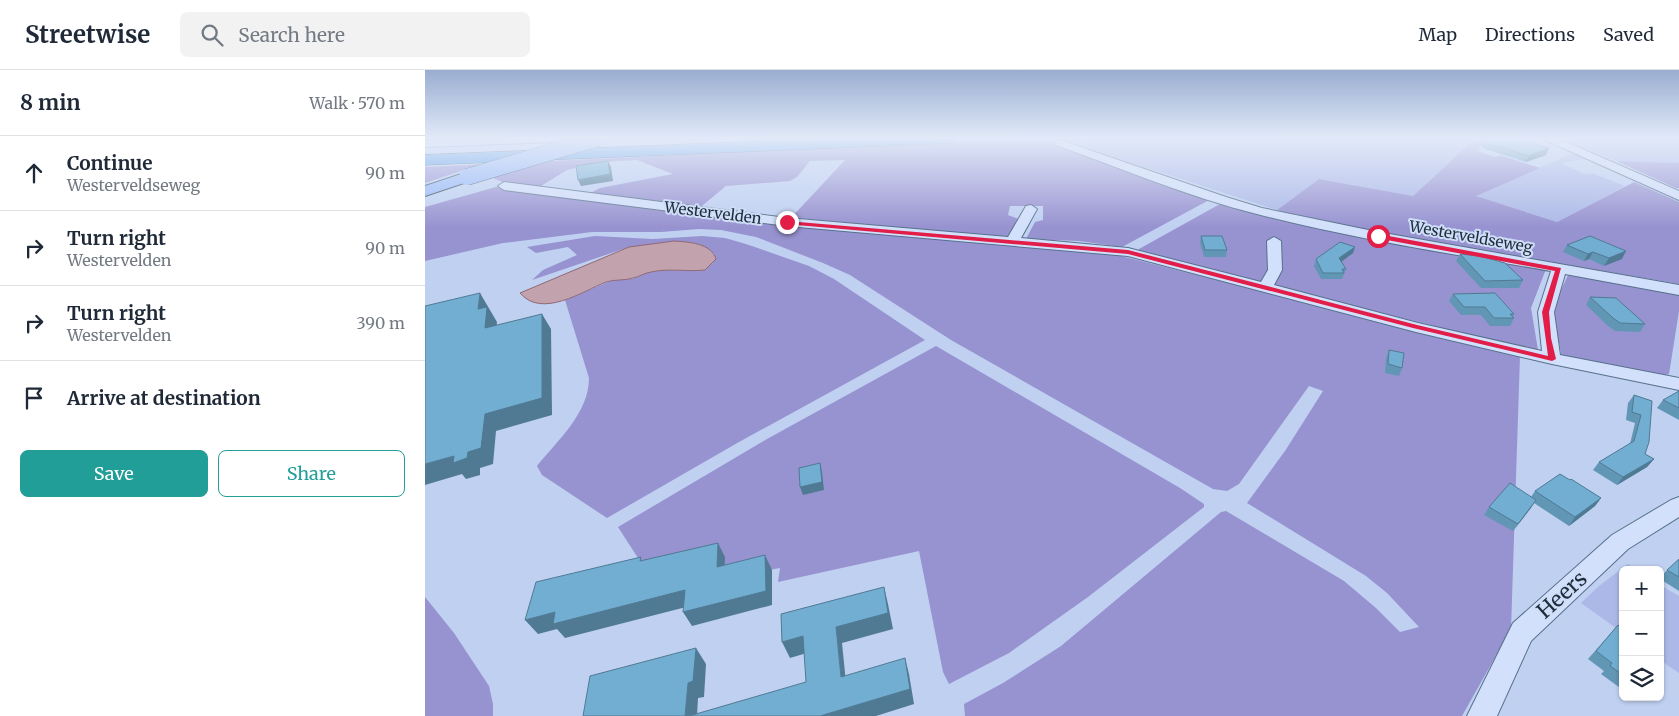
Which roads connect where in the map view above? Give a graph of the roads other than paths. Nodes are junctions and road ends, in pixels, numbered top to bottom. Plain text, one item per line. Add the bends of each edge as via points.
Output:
1 (489, 168) edge
2 (492, 168) edge
3 (1133, 168) edge
4 (1617, 168) edge
5 (464, 176) junction
6 (425, 186) edge
7 (504, 186) dead end
8 (425, 191) edge
9 (1679, 196) edge
10 (1031, 209) dead end
11 (1274, 241) dead end
12 (1012, 242) junction
13 (1559, 270) junction
14 (1265, 288) junction
15 (1679, 290) edge
16 (1552, 359) junction
17 (1679, 384) edge
18 (1679, 506) edge
19 (1482, 716) edge

1 - 5 main road, bridge
2 - 5 main road, bridge
3 - 13 street, Westerveldseweg via 1260,210
4 - 9 street
5 - 6 main road
5 - 8 main road
7 - 12 street, Westervelden via 787,222
10 - 12 street
11 - 14 street via 1275,270
12 - 14 street, Westervelden via 1128,252
13 - 15 street, Westerveldseweg
13 - 16 street via 1546,312
14 - 16 street, Westervelden
16 - 17 street, Westervelden
18 - 19 street, Heers via 1620,542 1522,632

